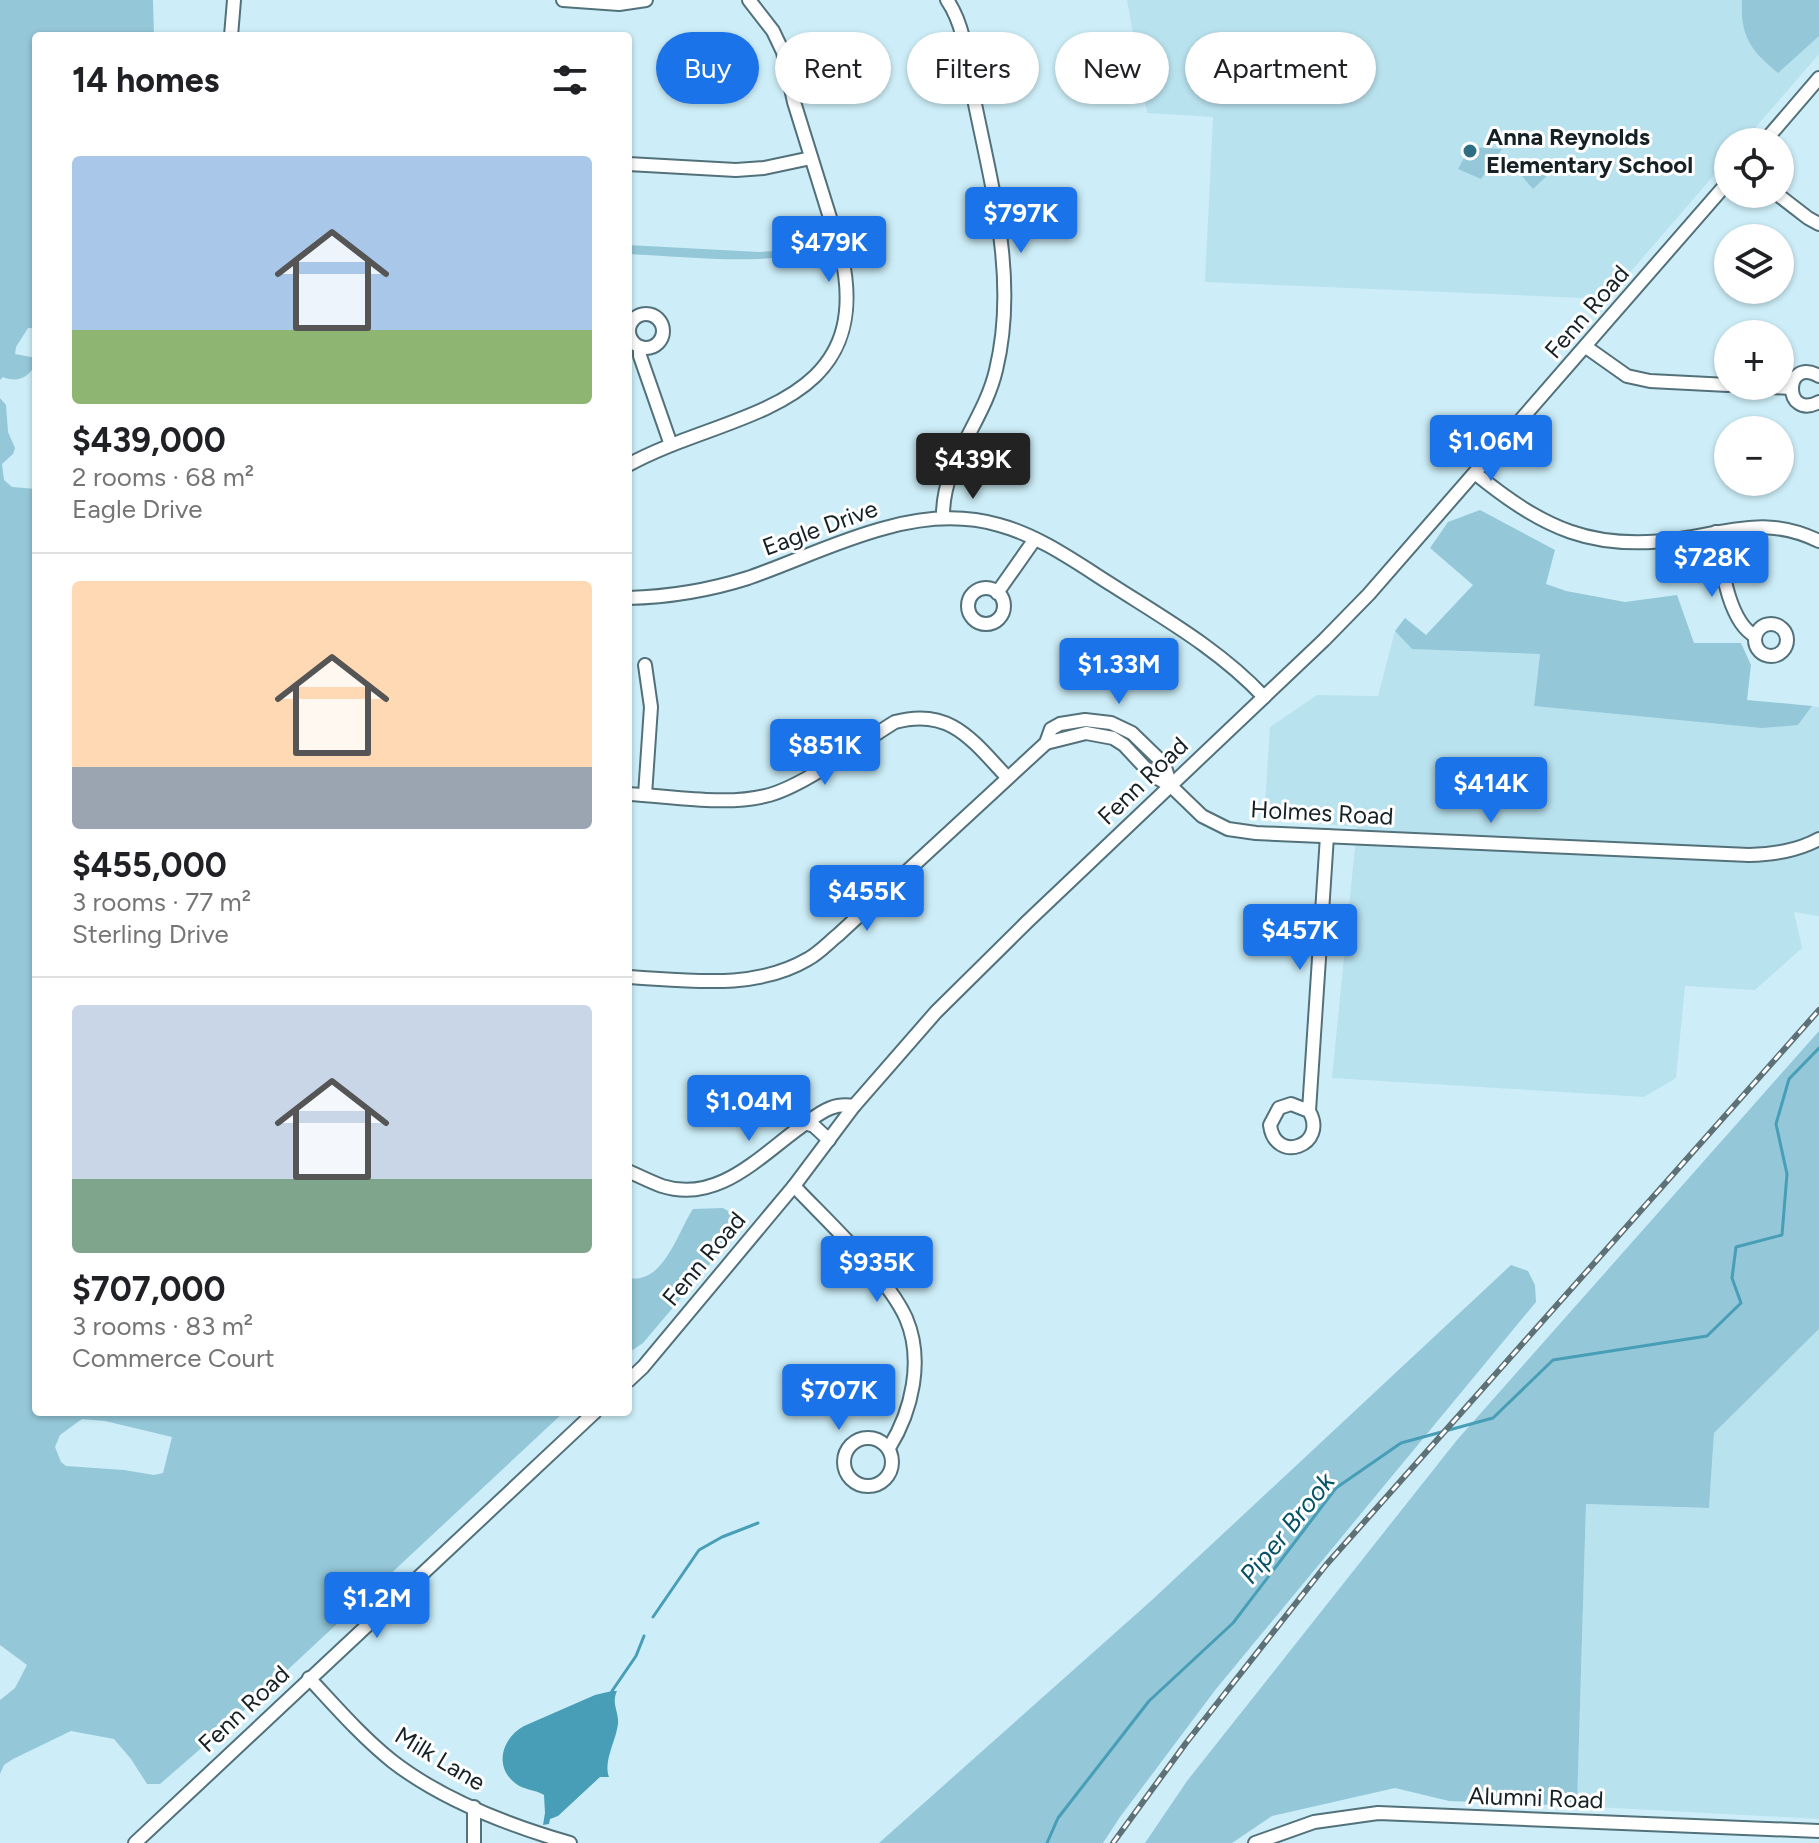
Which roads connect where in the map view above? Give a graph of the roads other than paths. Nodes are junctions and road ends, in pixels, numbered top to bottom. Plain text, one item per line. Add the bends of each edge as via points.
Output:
1 (234, 0) edge
2 (563, 0) edge
3 (646, 0) edge
4 (749, 0) edge
5 (947, 0) edge
6 (231, 32) edge
7 (1819, 78) edge
8 (1776, 128) edge
9 (811, 158) junction
10 (632, 164) edge
11 (1714, 198) edge
12 (1794, 207) edge
13 (1819, 224) edge
14 (640, 347) dead end
15 (1586, 347) junction
16 (1819, 376) edge
17 (1794, 380) edge
18 (1714, 384) edge
19 (1794, 397) edge
20 (1819, 402) edge
21 (671, 445) junction
22 (632, 463) edge
23 (1476, 474) junction
24 (943, 517) junction
25 (1716, 532) junction
26 (1035, 539) junction
27 (1819, 541) edge
28 (997, 593) dead end
29 (632, 598) edge
30 (1755, 636) dead end
31 (645, 665) dead end
32 (1264, 697) junction
33 (1007, 777) junction
34 (1171, 786) junction
35 (632, 794) edge
36 (645, 795) junction
37 (1327, 836) junction
38 (1819, 839) edge
39 (632, 977) edge
40 (854, 1106) junction
41 (1309, 1111) dead end
42 (805, 1123) junction
43 (829, 1140) junction
44 (632, 1173) edge
45 (794, 1186) junction
46 (632, 1377) edge
47 (591, 1416) edge
48 (889, 1448) junction
49 (309, 1678) junction
50 (474, 1807) junction
51 (1819, 1831) edge
52 (135, 1843) edge
53 (474, 1843) edge
54 (570, 1843) edge
55 (1255, 1843) edge

1 - 6 street
2 - 3 street
4 - 9 street via 783,52
5 - 24 street via 968,64 997,215 1005,296 996,372 945,484
7 - 8 street
9 - 10 street via 736,170
9 - 21 street via 847,278 840,338 826,363 793,396
11 - 15 street, Fenn Road
12 - 13 street
14 - 21 street
15 - 18 street via 1627,376
15 - 23 street, Fenn Road
16 - 17 street via 1808,372
19 - 20 street via 1810,406
21 - 22 street
23 - 25 street via 1547,524 1583,535 1648,543
23 - 32 street, Fenn Road via 1369,594
24 - 26 street, Eagle Drive via 1001,525
24 - 29 street, Eagle Drive via 883,528 745,579
25 - 27 street via 1775,526
25 - 30 street via 1736,613
26 - 28 street
26 - 32 street, Eagle Drive via 1189,634 1231,664
31 - 36 street via 651,707
32 - 34 street, Fenn Road
33 - 34 street, Holmes Road via 1046,743 1086,733 1113,738
33 - 36 street via 966,734 930,717 914,717 895,722 793,786 766,796 737,800
33 - 39 street via 808,959 753,978 719,982
34 - 37 street, Holmes Road via 1202,816 1228,829
34 - 40 street, Fenn Road via 956,991
35 - 36 street
37 - 38 street, Holmes Road via 1749,855 1778,854
37 - 41 street
40 - 42 street via 833,1106
40 - 43 street, Fenn Road
42 - 43 street
42 - 44 street via 725,1182 683,1190
43 - 45 street, Fenn Road
45 - 46 street, Fenn Road
45 - 48 street via 889,1290 906,1320 914,1359 911,1399
47 - 49 street, Fenn Road
48 - 48 street via 869,1437 855,1441 845,1454 849,1476 862,1486 879,1484 893,1464
49 - 50 street, Milk Lane via 394,1762
49 - 52 street, Fenn Road
50 - 53 street
50 - 54 street, Milk Lane
51 - 55 street, Alumni Road via 1378,1813 1314,1822

